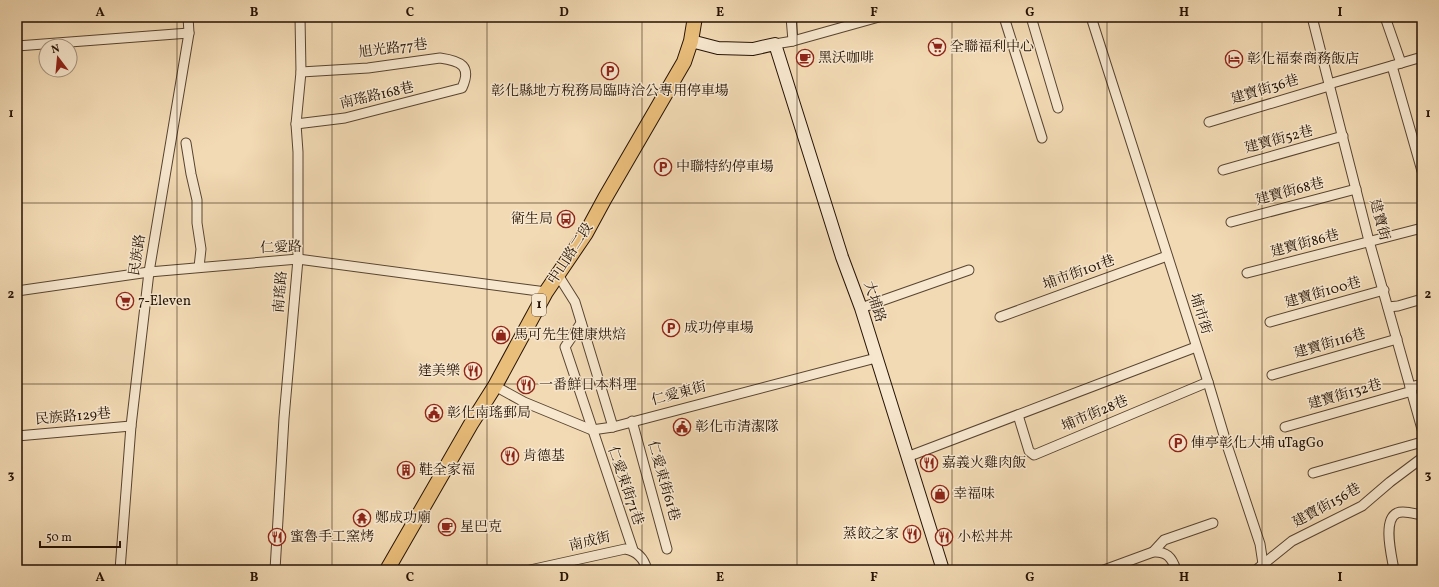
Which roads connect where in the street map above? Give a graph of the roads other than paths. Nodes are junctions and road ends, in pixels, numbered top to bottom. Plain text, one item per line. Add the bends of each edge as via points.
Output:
1 (188, 17) edge
2 (300, 17) edge
3 (695, 17) edge
4 (791, 17) edge
5 (880, 17) edge
6 (1004, 17) edge
7 (1031, 17) edge
8 (1091, 17) edge
9 (1312, 17) edge
10 (1385, 17) edge
11 (189, 32) junction
12 (691, 41) junction
13 (793, 41) junction
14 (775, 44) junction
15 (17, 46) edge
16 (1422, 57) edge
17 (1401, 63) junction
18 (1392, 66) junction
19 (301, 72) junction
20 (1329, 85) junction
21 (462, 88) joint
22 (1058, 108) dead end
23 (1209, 122) dead end
24 (296, 124) junction
25 (1343, 136) junction
26 (1042, 138) dead end
27 (186, 144) dead end
28 (1223, 170) dead end
29 (1422, 171) edge
30 (1356, 189) junction
31 (1231, 222) dead end
32 (1422, 228) edge
33 (1370, 242) junction
34 (1167, 256) junction
35 (298, 259) junction
36 (199, 267) junction
37 (969, 270) dead end
38 (149, 272) junction
39 (1247, 273) dead end
40 (558, 275) junction
41 (1384, 290) junction
42 (17, 291) edge
43 (546, 292) junction
44 (1422, 299) edge
45 (1388, 307) junction
46 (861, 308) junction
47 (1000, 317) dead end
48 (581, 322) junction
49 (1270, 322) dead end
50 (1397, 339) junction
51 (1196, 347) junction
52 (876, 358) junction
53 (1272, 375) dead end
54 (1208, 382) junction
55 (1422, 384) edge
56 (495, 386) junction
57 (1411, 389) junction
58 (1018, 415) junction
59 (632, 421) junction
60 (131, 426) junction
61 (1285, 426) dead end
62 (613, 427) junction
63 (1422, 429) edge
64 (592, 430) junction
65 (17, 436) edge
66 (1422, 442) edge
67 (907, 457) junction
68 (1422, 458) edge
69 (1313, 473) dead end
70 (1422, 515) edge
71 (1213, 522) dead end
72 (667, 549) dead end
73 (633, 550) junction
74 (1153, 552) junction
75 (1260, 567) edge
76 (120, 570) edge
77 (275, 570) edge
78 (387, 570) edge
79 (530, 570) edge
80 (647, 570) edge
81 (943, 570) edge
82 (1104, 570) edge
83 (1176, 570) edge
84 (1394, 570) edge

1 - 11 street, 民族路
2 - 19 street, 南瑤路
3 - 12 main road, 中山路二段 / 1
4 - 13 street
5 - 13 street
6 - 26 street
7 - 22 street
8 - 34 street, 埔市街
9 - 20 street, 建寶街
10 - 17 street
11 - 15 street
11 - 38 street, 民族路
12 - 14 main road via 718,48 753,49
12 - 40 main road, 中山路二段 / 1 via 684,62 586,233
13 - 14 street
14 - 46 main road, 大埔路
16 - 17 street, 建寶街36巷
17 - 18 street, 建寶街36巷
18 - 20 street, 建寶街36巷
18 - 29 street
19 - 21 street, 旭光路77巷 via 368,68 440,58 450,59 466,71 467,78
19 - 24 street, 南瑤路
20 - 23 street, 建寶街36巷
20 - 25 street, 建寶街
21 - 24 street, 南瑤路168巷 via 345,118
24 - 35 street, 南瑤路
25 - 28 street, 建寶街52巷
25 - 30 street, 建寶街
27 - 36 street via 197,200 201,249
30 - 31 street, 建寶街68巷
30 - 33 street, 建寶街
32 - 33 street, 建寶街86巷
33 - 39 street, 建寶街86巷
33 - 41 street, 建寶街
34 - 47 street, 埔市街101巷
34 - 51 street, 埔市街
35 - 36 street, 仁愛路
35 - 43 street, 仁愛路
35 - 77 street, 南瑤路 via 284,418
36 - 38 street, 仁愛路
37 - 46 street
38 - 42 street, 仁愛路
38 - 60 street, 民族路
40 - 43 main road, 中山路二段 / 1
40 - 48 street via 575,302
41 - 45 street, 建寶街
41 - 49 street, 建寶街100巷
43 - 56 main road, 中山路二段 / 1
44 - 45 street
45 - 50 street, 建寶街
46 - 52 main road, 大埔路
48 - 62 street
48 - 64 street, 仁愛東街71巷 via 565,347
50 - 53 street, 建寶街116巷
50 - 57 street, 建寶街
51 - 54 street
51 - 58 street, 埔市街
52 - 59 street, 仁愛東街
52 - 67 main road, 大埔路
54 - 58 street, 埔市街28巷 via 1034,455 1029,451
54 - 75 street via 1260,544
55 - 57 street, 建寶街132巷
56 - 64 street via 524,402
56 - 78 main road, 中山路二段 / 1
57 - 61 street, 建寶街132巷
57 - 63 street, 建寶街
58 - 67 street, 埔市街
59 - 62 street, 仁愛東街
59 - 72 street, 仁愛東街61巷
60 - 65 street, 民族路129巷
60 - 76 street, 民族路
62 - 64 street, 仁愛東街
64 - 73 street, 仁愛東街71巷
66 - 69 street
67 - 81 main road, 大埔路
68 - 75 street, 建寶街156巷 via 1362,506 1292,541
70 - 84 street via 1404,512 1397,513 1392,518 1389,535
71 - 74 street via 1164,540
73 - 79 street, 南成街 via 625,549
73 - 80 street, 南成街 via 639,555
74 - 82 street
74 - 83 street via 1161,552 1168,556

